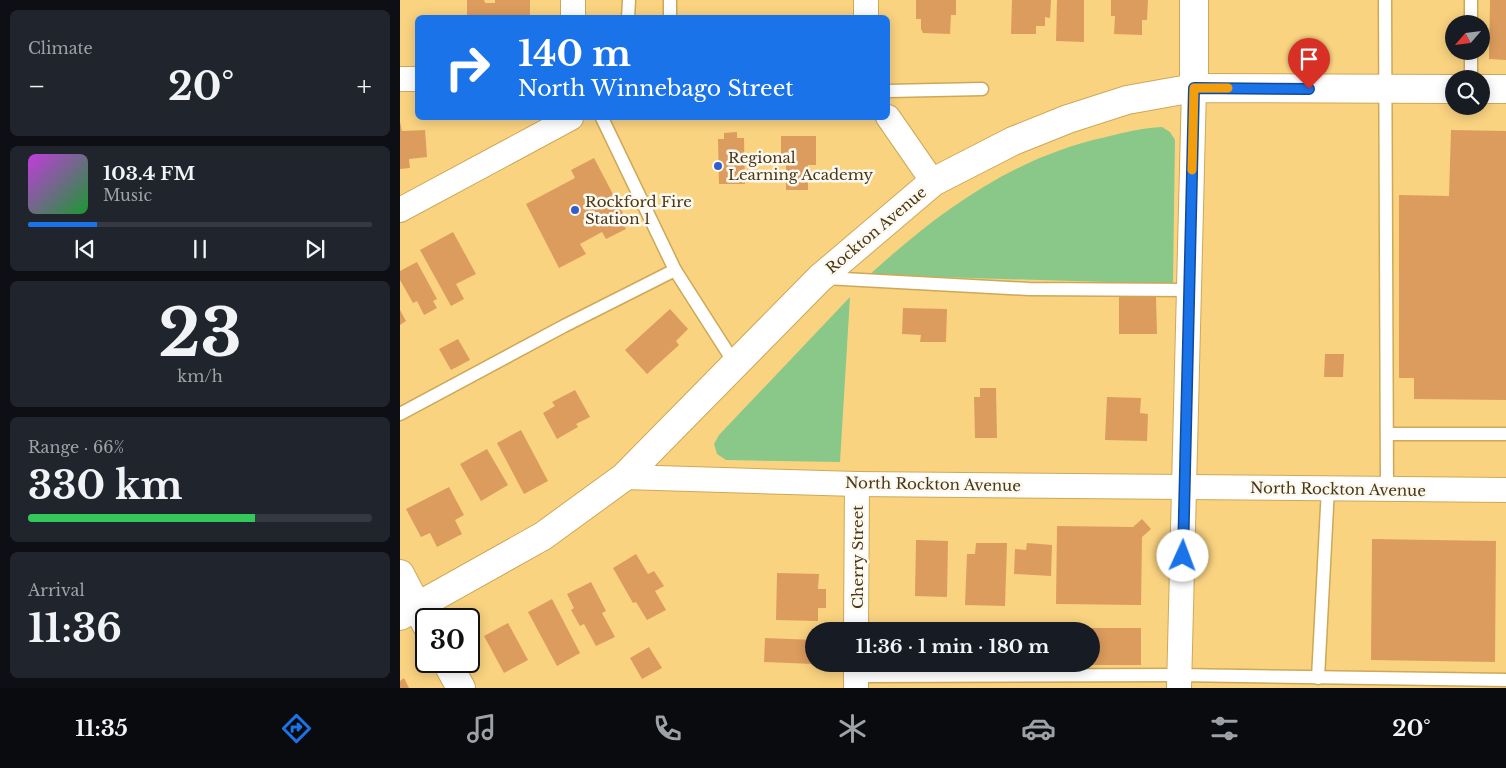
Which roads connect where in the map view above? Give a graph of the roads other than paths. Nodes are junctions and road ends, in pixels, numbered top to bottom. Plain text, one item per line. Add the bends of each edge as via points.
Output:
1 (574, 0) edge
2 (628, 0) edge
3 (670, 0) edge
4 (866, 0) edge
5 (1194, 0) edge
6 (1385, 0) edge
7 (1471, 0) edge
8 (573, 15) edge
9 (628, 15) edge
10 (670, 15) edge
11 (866, 15) edge
12 (1471, 15) edge
13 (400, 79) edge
14 (415, 79) edge
15 (1194, 88) junction
16 (982, 89) dead end
17 (1386, 89) junction
18 (1445, 89) edge
19 (1490, 89) edge
20 (1506, 89) edge
21 (890, 91) edge
22 (567, 120) edge
23 (603, 120) edge
24 (890, 120) edge
25 (933, 182) junction
26 (400, 210) edge
27 (675, 270) junction
28 (820, 278) junction
29 (1188, 290) junction
30 (735, 364) junction
31 (400, 414) edge
32 (1387, 434) junction
33 (1506, 434) edge
34 (624, 477) junction
35 (857, 484) junction
36 (1186, 487) junction
37 (1328, 488) junction
38 (1387, 489) junction
39 (1506, 490) edge
40 (400, 574) edge
41 (414, 616) edge
42 (856, 622) edge
43 (453, 673) edge
44 (856, 676) edge
45 (1318, 678) junction
46 (1506, 680) edge
47 (1179, 681) edge
48 (461, 688) edge

1 - 8 street
2 - 9 lane
3 - 10 lane
4 - 11 street
5 - 15 main road
6 - 17 lane
7 - 12 lane
13 - 14 street
15 - 17 main road, Rockton Avenue
15 - 25 main road, Rockton Avenue via 1127,100 1068,119 1013,141
15 - 29 street
16 - 21 lane
17 - 18 main road, Rockton Avenue
17 - 32 lane
19 - 20 main road
22 - 26 street
23 - 27 lane
24 - 25 street
25 - 28 main road, Rockton Avenue
27 - 30 lane
27 - 31 lane
28 - 29 lane via 1028,289
28 - 30 main road, Rockton Avenue
29 - 36 street
30 - 34 main road, Rockton Avenue
32 - 33 lane
32 - 38 lane
34 - 35 street, North Rockton Avenue
34 - 41 main road via 543,536
35 - 36 street, North Rockton Avenue
35 - 42 street, Cherry Street
36 - 37 street, North Rockton Avenue
36 - 47 street
37 - 38 street, North Rockton Avenue
37 - 45 lane
38 - 39 street, North Rockton Avenue
40 - 41 main road
43 - 48 main road
44 - 47 lane
45 - 46 lane
45 - 47 lane

